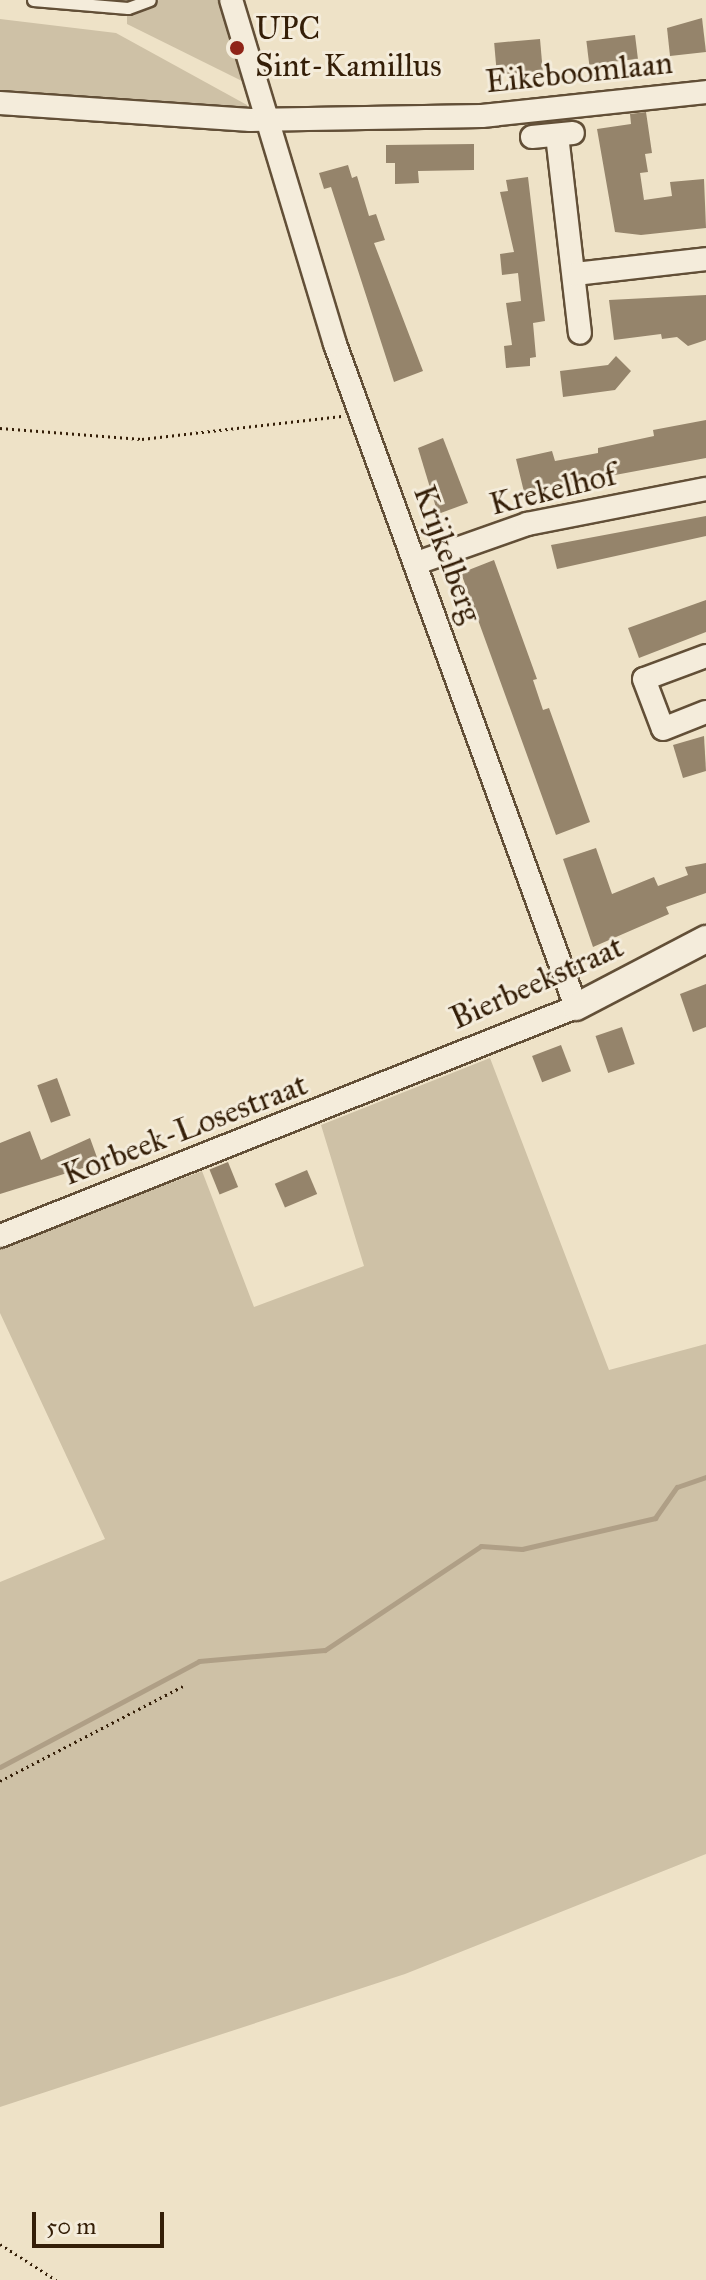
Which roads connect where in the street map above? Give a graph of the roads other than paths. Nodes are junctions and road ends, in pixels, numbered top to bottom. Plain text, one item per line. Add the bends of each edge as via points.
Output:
1 (33, 0) edge
2 (150, 0) edge
3 (231, 0) edge
4 (706, 92) edge
5 (0, 103) edge
6 (268, 120) junction
7 (532, 137) dead end
8 (706, 259) edge
9 (575, 274) junction
10 (580, 333) dead end
11 (706, 489) edge
12 (417, 563) junction
13 (706, 656) edge
14 (706, 712) edge
15 (706, 939) edge
16 (576, 1007) junction
17 (392, 1084) joint
18 (0, 1236) edge

1 - 2 lane via 128,8
3 - 6 street, Krijkelberg
4 - 6 street, Eikeboomlaan via 514,114
5 - 6 street
6 - 12 street, Krijkelberg via 313,277
7 - 9 street via 565,134
8 - 9 street
9 - 10 street
11 - 12 street, Krekelhof via 527,524
12 - 16 street, Krijkelberg
13 - 14 street via 644,679 663,729
15 - 16 street, Bierbeekstraat
16 - 17 street, Bierbeekstraat
17 - 18 street, Korbeek-Losestraat

